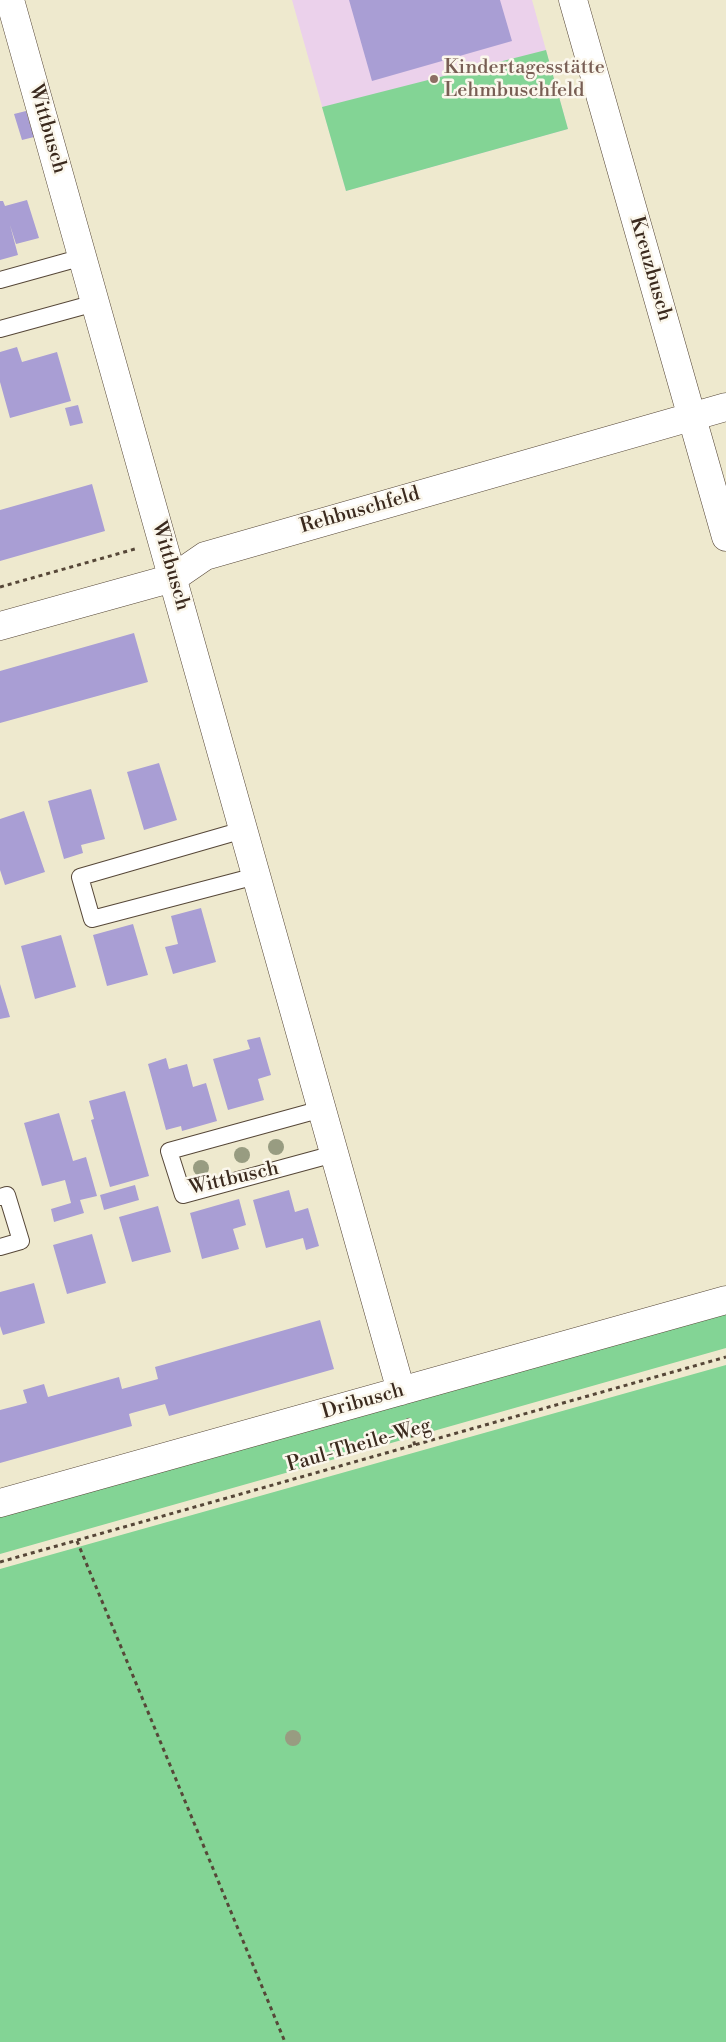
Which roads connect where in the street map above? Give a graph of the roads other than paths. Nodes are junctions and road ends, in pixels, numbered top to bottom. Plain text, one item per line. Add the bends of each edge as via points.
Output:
1 (573, 0) edge
2 (9, 2) edge
3 (83, 257) junction
4 (0, 280) edge
5 (96, 303) junction
6 (0, 329) edge
7 (726, 407) edge
8 (692, 416) junction
9 (726, 538) edge
10 (173, 578) junction
11 (0, 626) edge
12 (244, 830) junction
13 (256, 876) junction
14 (322, 1109) junction
15 (334, 1154) junction
16 (0, 1197) edge
17 (0, 1247) edge
18 (726, 1300) edge
19 (401, 1391) junction
20 (0, 1503) edge

1 - 8 street, Kreuzbusch
2 - 3 street, Wittbusch
3 - 4 lane
3 - 5 street, Wittbusch
5 - 6 lane
5 - 10 street, Wittbusch
7 - 8 street, Rehbuschfeld
8 - 9 street, Kreuzbusch
8 - 10 street, Rehbuschfeld via 205,556
10 - 11 street, Rehbuschfeld
10 - 12 street, Wittbusch
12 - 13 street, Wittbusch
12 - 13 lane via 80,877 92,918
13 - 14 street, Wittbusch
14 - 15 street, Wittbusch
14 - 15 lane, Wittbusch via 170,1151 183,1195
15 - 19 street, Wittbusch
16 - 17 lane via 7,1195 21,1241
18 - 19 street, Dribusch
19 - 20 street, Dribusch

